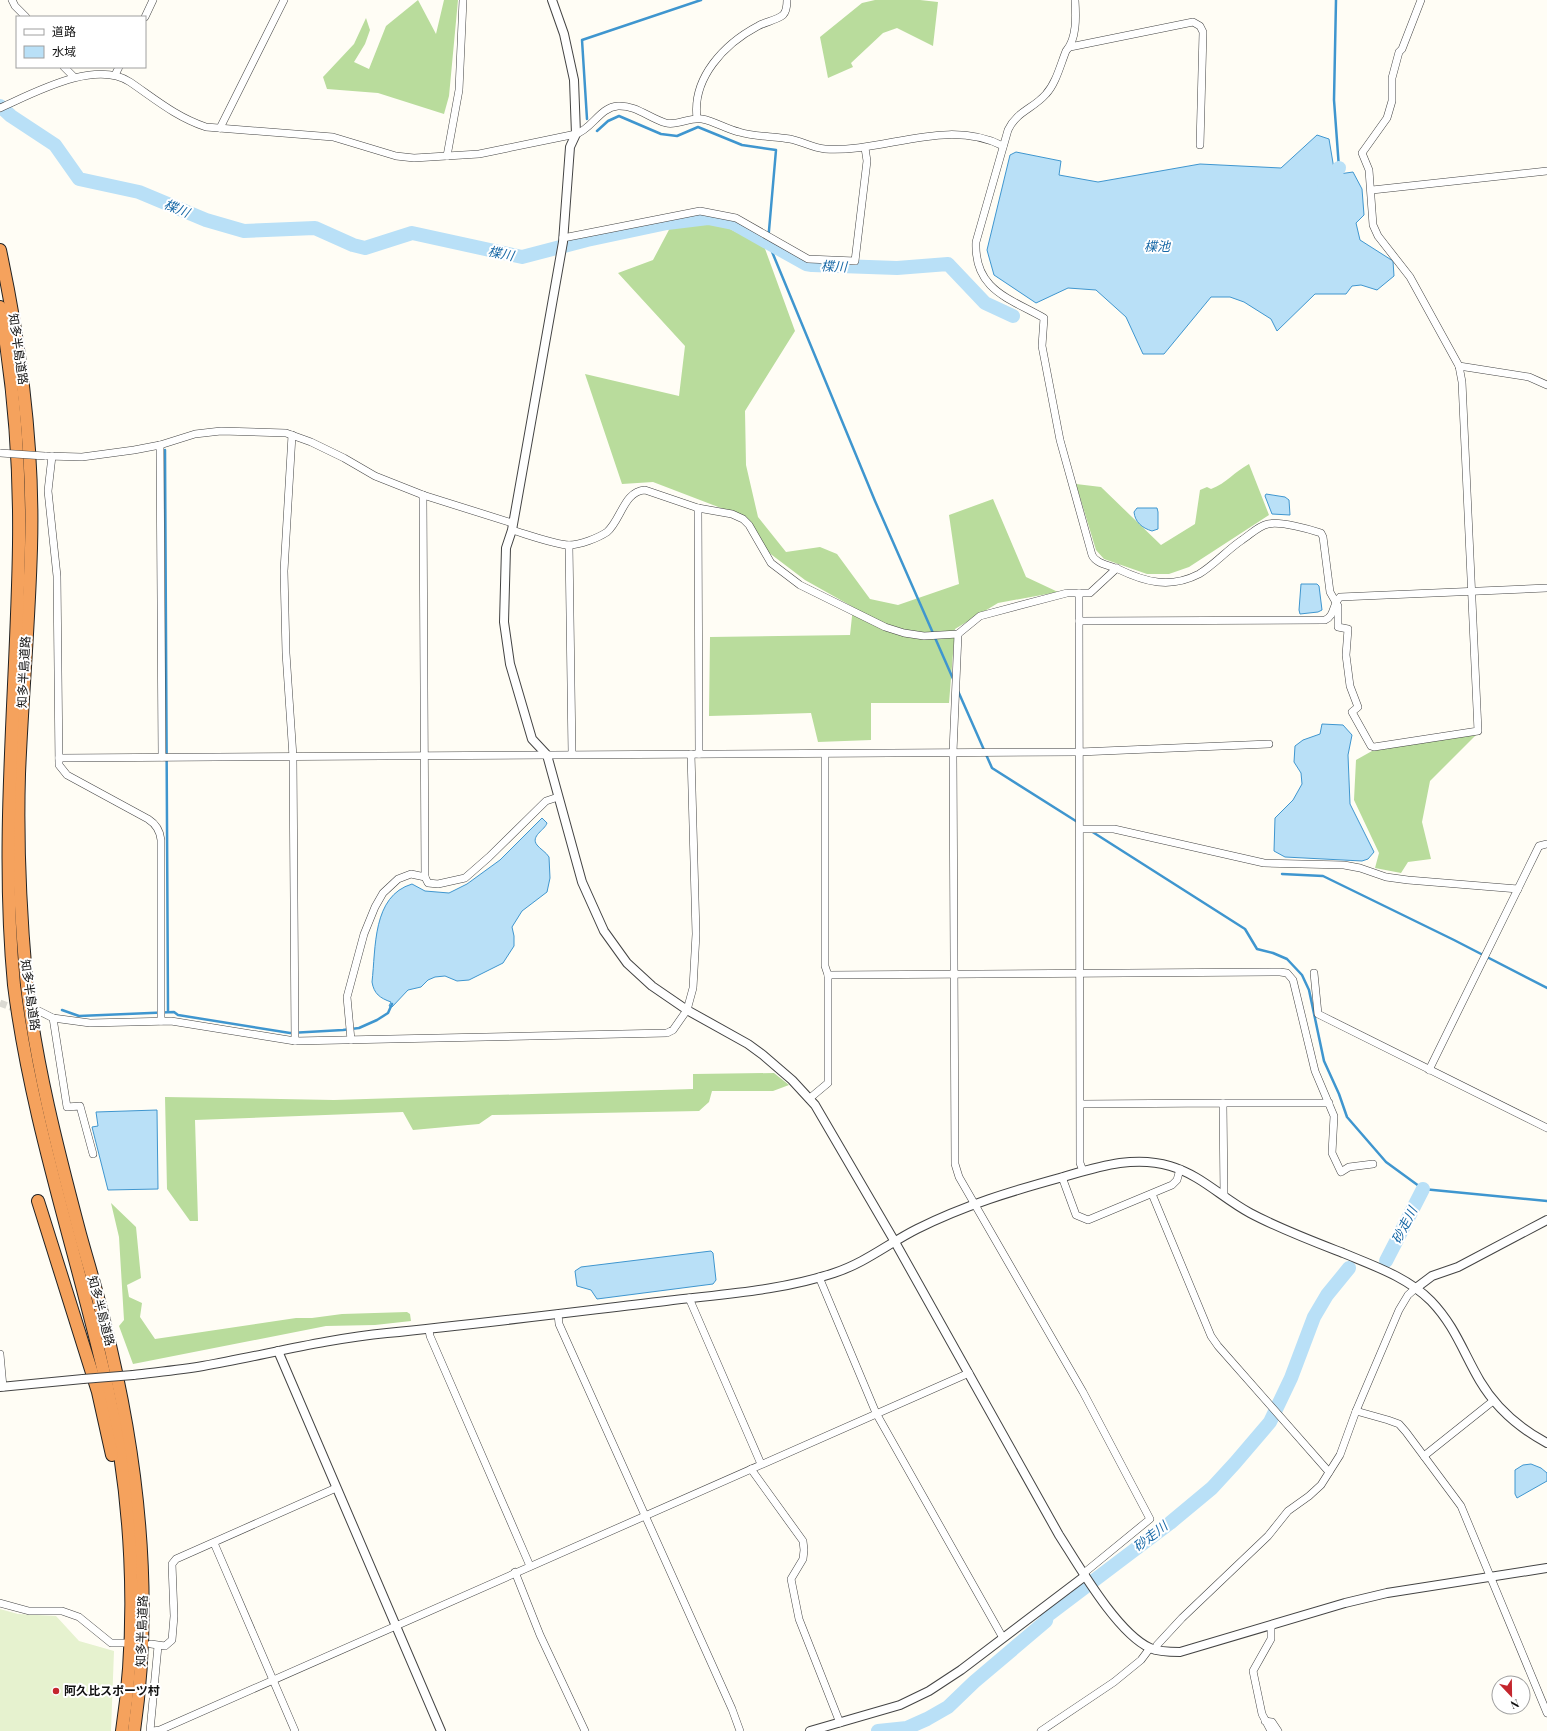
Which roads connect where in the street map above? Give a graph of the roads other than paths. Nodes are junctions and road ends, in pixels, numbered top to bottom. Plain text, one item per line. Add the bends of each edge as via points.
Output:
1 (12, 0) edge
2 (153, 0) edge
3 (284, 0) edge
4 (463, 0) edge
5 (552, 0) edge
6 (787, 0) edge
7 (1075, 0) edge
8 (1421, 0) edge
9 (25, 16) edge
10 (145, 16) edge
11 (1070, 47) junction
12 (65, 68) edge
13 (118, 68) edge
14 (115, 75) junction
15 (74, 78) junction
16 (3, 107) edge
17 (696, 118) junction
18 (220, 128) junction
19 (576, 134) junction
20 (1200, 145) dead end
21 (1003, 146) junction
22 (865, 148) junction
23 (447, 156) junction
24 (1547, 171) edge
25 (1372, 190) junction
26 (563, 240) junction
27 (0, 250) edge
28 (0, 307) edge
29 (1459, 366) junction
30 (1547, 385) edge
31 (292, 435) junction
32 (160, 445) junction
33 (0, 453) edge
34 (49, 456) junction
35 (423, 496) junction
36 (698, 508) junction
37 (512, 526) junction
38 (569, 545) junction
39 (1117, 568) junction
40 (1547, 588) edge
41 (1471, 591) junction
42 (1079, 593) junction
43 (1335, 602) junction
44 (1079, 621) junction
45 (958, 634) junction
46 (1268, 744) dead end
47 (953, 752) junction
48 (1079, 752) junction
49 (572, 754) junction
50 (695, 754) junction
51 (825, 754) junction
52 (424, 755) junction
53 (547, 755) junction
54 (162, 757) junction
55 (292, 757) junction
56 (59, 758) junction
57 (8, 782) junction
58 (558, 797) junction
59 (1080, 829) junction
60 (1547, 844) edge
61 (0, 855) edge
62 (425, 877) junction
63 (1518, 889) junction
64 (1314, 973) dead end
65 (953, 974) junction
66 (1081, 974) junction
67 (828, 975) junction
68 (687, 1010) junction
69 (39, 1011) dead end
70 (53, 1018) junction
71 (161, 1021) junction
72 (351, 1040) junction
73 (295, 1042) junction
74 (1429, 1070) junction
75 (810, 1098) junction
76 (1223, 1103) junction
77 (1329, 1103) junction
78 (1081, 1104) junction
79 (1547, 1128) edge
80 (93, 1154) dead end
81 (1373, 1164) dead end
82 (1180, 1170) junction
83 (1083, 1171) junction
84 (1062, 1177) junction
85 (1152, 1194) junction
86 (1224, 1196) junction
87 (38, 1201) dead end
88 (975, 1203) junction
89 (1547, 1220) edge
90 (895, 1242) junction
91 (819, 1277) junction
92 (1416, 1288) junction
93 (689, 1298) junction
94 (558, 1314) junction
95 (429, 1330) junction
96 (278, 1351) junction
97 (0, 1354) edge
98 (969, 1373) junction
99 (2, 1387) edge
100 (1493, 1401) junction
101 (1356, 1411) junction
102 (876, 1413) junction
103 (1547, 1443) edge
104 (1424, 1456) junction
105 (761, 1464) junction
106 (751, 1469) junction
107 (1329, 1472) junction
108 (336, 1488) junction
109 (646, 1516) junction
110 (127, 1522) junction
111 (214, 1543) junction
112 (530, 1566) junction
113 (1547, 1568) edge
114 (515, 1572) junction
115 (1491, 1577) junction
116 (1088, 1579) junction
117 (0, 1603) edge
118 (396, 1624) junction
119 (1271, 1626) junction
120 (1003, 1638) junction
121 (124, 1643) dead end
122 (150, 1644) dead end
123 (158, 1646) junction
124 (1153, 1649) junction
125 (274, 1679) junction
126 (1547, 1713) edge
127 (1265, 1721) junction
128 (840, 1723) junction
129 (122, 1731) edge
130 (134, 1731) edge
131 (156, 1731) edge
132 (295, 1731) edge
133 (442, 1731) edge
134 (585, 1731) edge
135 (740, 1731) edge
136 (810, 1731) edge
137 (1041, 1731) edge
138 (1271, 1731) edge
139 (1278, 1731) edge

1 - 9 street
2 - 10 street
3 - 18 street
4 - 23 street via 459,90
5 - 19 street via 572,65
6 - 17 street via 783,14 758,25 725,48 702,82 695,105
7 - 11 street via 1074,31
8 - 25 street via 1399,52 1392,78 1392,101 1387,118 1362,153 1369,170
11 - 20 street via 1193,22 1200,26
11 - 21 street via 1052,86 1035,104 1012,121
12 - 15 street
13 - 14 street
14 - 15 street via 92,74
14 - 18 street via 129,81 154,101 192,122
15 - 16 street
17 - 19 street via 666,123 634,109 616,106 607,109 582,132
17 - 22 street via 739,132 791,139 823,148
18 - 23 street via 333,136 396,156
19 - 23 street via 479,154
19 - 26 street via 570,147
21 - 22 street via 992,140 952,135 923,136
21 - 39 street via 976,242 978,266 982,276 993,288 1044,318 1042,334 1046,369 1077,508 1094,560
22 - 26 street via 867,161 855,261 808,259 736,218 700,211
24 - 25 street
25 - 29 street via 1371,216 1378,236 1410,277
26 - 37 street
27 - 130 highway, 知多半島道路 via 17,334 30,464 31,547 19,775 22,932 36,1041 54,1130 104,1320 135,1476 144,1583
28 - 57 highway, 知多半島道路 via 19,475 19,545
29 - 30 street via 1529,377
29 - 41 street via 1462,382
31 - 32 street via 286,432 221,431 195,434
31 - 35 street via 344,458 375,476
31 - 55 street via 284,571
32 - 34 street via 82,456
32 - 54 street
33 - 34 street, bridge
34 - 56 street via 48,491 57,576
35 - 37 street
35 - 52 street
36 - 38 street via 645,490 638,490 632,494 608,531 592,539
36 - 45 street via 732,514 743,519 771,563 800,585 845,609 904,633 924,636
36 - 50 street
37 - 38 street
37 - 53 street via 506,548 504,622 510,664 532,740
38 - 49 street
39 - 42 street via 1090,592
39 - 43 street via 1146,581 1163,584 1174,582 1200,573 1228,549 1260,527 1279,523 1323,535 1330,592
40 - 41 street
41 - 43 street via 1340,597
41 - 43 street via 1478,731 1374,747 1371,746 1352,712 1358,707 1350,686 1346,655 1348,629 1338,627 1338,606
42 - 44 street
42 - 45 street via 1067,593 980,616
43 - 44 street via 1332,615 1325,620
44 - 48 street
45 - 47 street
46 - 48 street
47 - 48 street
47 - 51 street
47 - 65 street
48 - 59 street
49 - 50 street
49 - 53 street
50 - 51 street
50 - 68 street via 696,934 693,988
51 - 67 street
52 - 53 street
52 - 55 street
52 - 62 street
53 - 58 street
54 - 55 street
54 - 56 street
55 - 73 street
56 - 71 street via 64,773 148,819 160,831
57 - 61 highway via 2,794
57 - 110 highway, 知多半島道路 via 6,832 10,933 21,1029 44,1137 108,1389 118,1443
58 - 62 street via 546,801 490,857 465,878 438,884 428,883
58 - 68 street via 582,882 604,931 639,975 671,1001
59 - 63 street via 1114,829 1269,864 1344,865 1386,877
59 - 66 street
60 - 63 street via 1539,846
62 - 72 street via 411,874 398,879 383,893 375,907 364,934 347,997
63 - 74 street
64 - 74 street via 1315,1015
65 - 66 street
65 - 67 street
65 - 88 street via 955,1164 959,1177
66 - 77 street via 1288,973 1293,980 1314,1071
66 - 78 street
67 - 75 street via 828,1083
68 - 72 street via 673,1030 667,1033
68 - 75 street via 763,1055
69 - 70 street
70 - 71 street via 90,1023
70 - 80 street via 67,1107 80,1106
71 - 73 street
72 - 73 street
74 - 79 street
75 - 90 street
76 - 77 street
76 - 78 street
76 - 86 street
77 - 81 street via 1334,1116 1332,1153 1341,1172 1349,1167
78 - 83 street via 1080,1163
82 - 83 street via 1155,1162 1138,1161 1118,1162
82 - 85 street via 1173,1184
82 - 86 street
83 - 84 street
84 - 85 street via 1076,1215 1083,1219 1092,1219
84 - 88 street
85 - 107 street via 1209,1332 1218,1346
86 - 92 street via 1285,1230 1381,1269
87 - 110 highway via 98,1392 121,1506
88 - 90 street via 940,1217
88 - 116 street via 1083,1392 1150,1519
89 - 92 street via 1458,1267 1432,1276
90 - 91 street via 856,1264
90 - 98 street
91 - 93 street via 776,1288
91 - 102 street
92 - 100 street via 1453,1328 1477,1377
92 - 101 street via 1408,1294 1399,1310
93 - 94 street
93 - 105 street
94 - 95 street
94 - 109 street via 559,1324
95 - 96 street via 345,1338
95 - 112 street
96 - 99 street, bridge via 200,1366
96 - 108 street
97 - 99 street
98 - 102 street
98 - 116 street via 1055,1528
100 - 103 street via 1523,1428
100 - 104 street
101 - 104 street via 1399,1424
101 - 107 street via 1340,1455
102 - 105 street
102 - 120 street
104 - 115 street via 1461,1506
105 - 106 street
106 - 109 street
106 - 128 street via 803,1541 803,1558 791,1579 799,1619
107 - 124 street via 1320,1485 1288,1511 1268,1536
108 - 111 street
108 - 118 street
109 - 112 street
109 - 135 street
110 - 129 highway, 知多半島道路 via 131,1619
111 - 123 street via 176,1559 172,1564 173,1633 169,1643
111 - 125 street
112 - 114 street
113 - 115 street
114 - 118 street
114 - 134 street via 540,1635
115 - 119 street via 1387,1593
115 - 126 street
116 - 120 street
116 - 124 street via 1125,1630
117 - 121 street via 29,1611 62,1611 79,1617 111,1643
118 - 125 street
118 - 133 street
119 - 124 street via 1180,1652
119 - 127 street via 1271,1639 1253,1671
120 - 128 street via 950,1677 914,1699 872,1715
122 - 123 street
123 - 131 street
124 - 137 street via 1114,1682
125 - 131 street
125 - 132 street
127 - 138 street
127 - 139 street via 1272,1722
128 - 136 street

